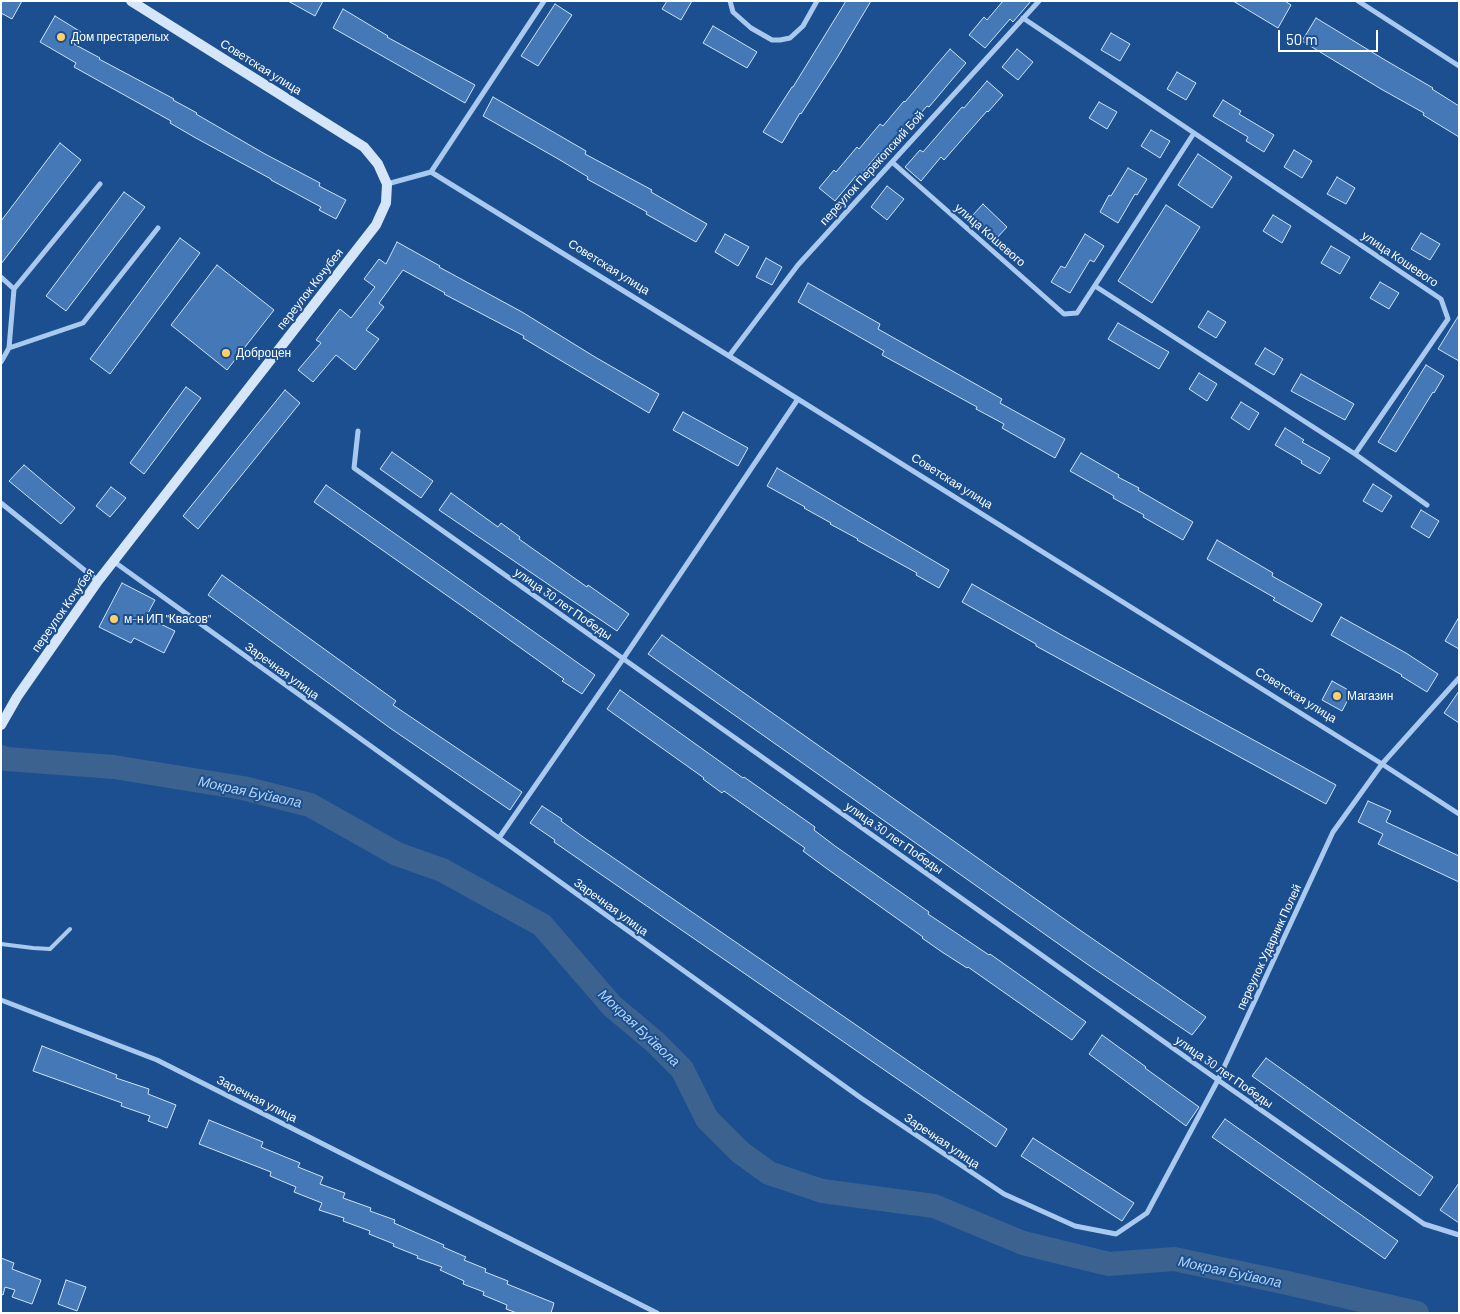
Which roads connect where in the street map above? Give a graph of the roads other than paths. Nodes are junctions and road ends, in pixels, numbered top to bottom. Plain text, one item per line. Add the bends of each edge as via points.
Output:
1 (131, 1) edge
2 (544, 1) edge
3 (730, 1) edge
4 (817, 1) edge
5 (1039, 1) edge
6 (1358, 1) edge
7 (1023, 18) junction
8 (1459, 66) edge
9 (1194, 133) junction
10 (892, 162) junction
11 (431, 172) junction
12 (100, 184) dead end
13 (387, 184) junction
14 (158, 228) dead end
15 (1, 277) edge
16 (1095, 286) junction
17 (14, 289) junction
18 (9, 348) junction
19 (729, 356) junction
20 (1, 362) edge
21 (798, 399) junction
22 (358, 431) dead end
23 (1355, 454) junction
24 (1, 503) edge
25 (1427, 505) dead end
26 (113, 561) junction
27 (98, 581) junction
28 (623, 659) junction
29 (1459, 678) edge
30 (1, 725) edge
31 (1382, 764) junction
32 (1459, 814) edge
33 (499, 838) junction
34 (70, 929) dead end
35 (1, 944) edge
36 (1, 1000) edge
37 (1218, 1080) junction
38 (1116, 1234) joint
39 (1459, 1235) edge
40 (657, 1313) edge

1 - 13 main road, Советская улица via 364,147 378,164
2 - 11 street
3 - 4 street via 733,12 751,28 772,40 780,40 790,38 803,26
5 - 7 street, переулок Перекопский Бой
6 - 8 street
7 - 9 street, улица Кошевого
7 - 10 street, переулок Перекопский Бой
9 - 16 street, улица Кошевого
9 - 23 street, улица Кошевого via 1441,299 1448,319
10 - 16 street, улица Кошевого via 1064,314 1077,313
10 - 19 street, переулок Перекопский Бой via 798,265
11 - 13 street
11 - 19 street, Советская улица
12 - 17 street
13 - 26 main road, переулок Кочубея via 386,203 376,225
14 - 18 street via 84,323
15 - 17 street
16 - 23 street
17 - 18 street
18 - 20 street
19 - 21 street, Советская улица
21 - 28 street
21 - 31 street, Советская улица
22 - 28 street, улица 30 лет Победы via 354,468
23 - 25 street
24 - 27 street
26 - 27 main road, переулок Кочубея
26 - 33 street, Заречная улица
27 - 30 main road, переулок Кочубея
28 - 33 street
28 - 37 street, улица 30 лет Победы
29 - 31 street, переулок Ударник Полей
31 - 32 street, Советская улица
31 - 37 street, переулок Ударник Полей via 1334,832
33 - 38 street, Заречная улица via 861,1098 1004,1194 1075,1226
34 - 35 lane via 50,949
36 - 40 street, Заречная улица via 157,1060
37 - 38 street, переулок Ударник Полей via 1147,1213
37 - 39 street, улица 30 лет Победы via 1424,1224

